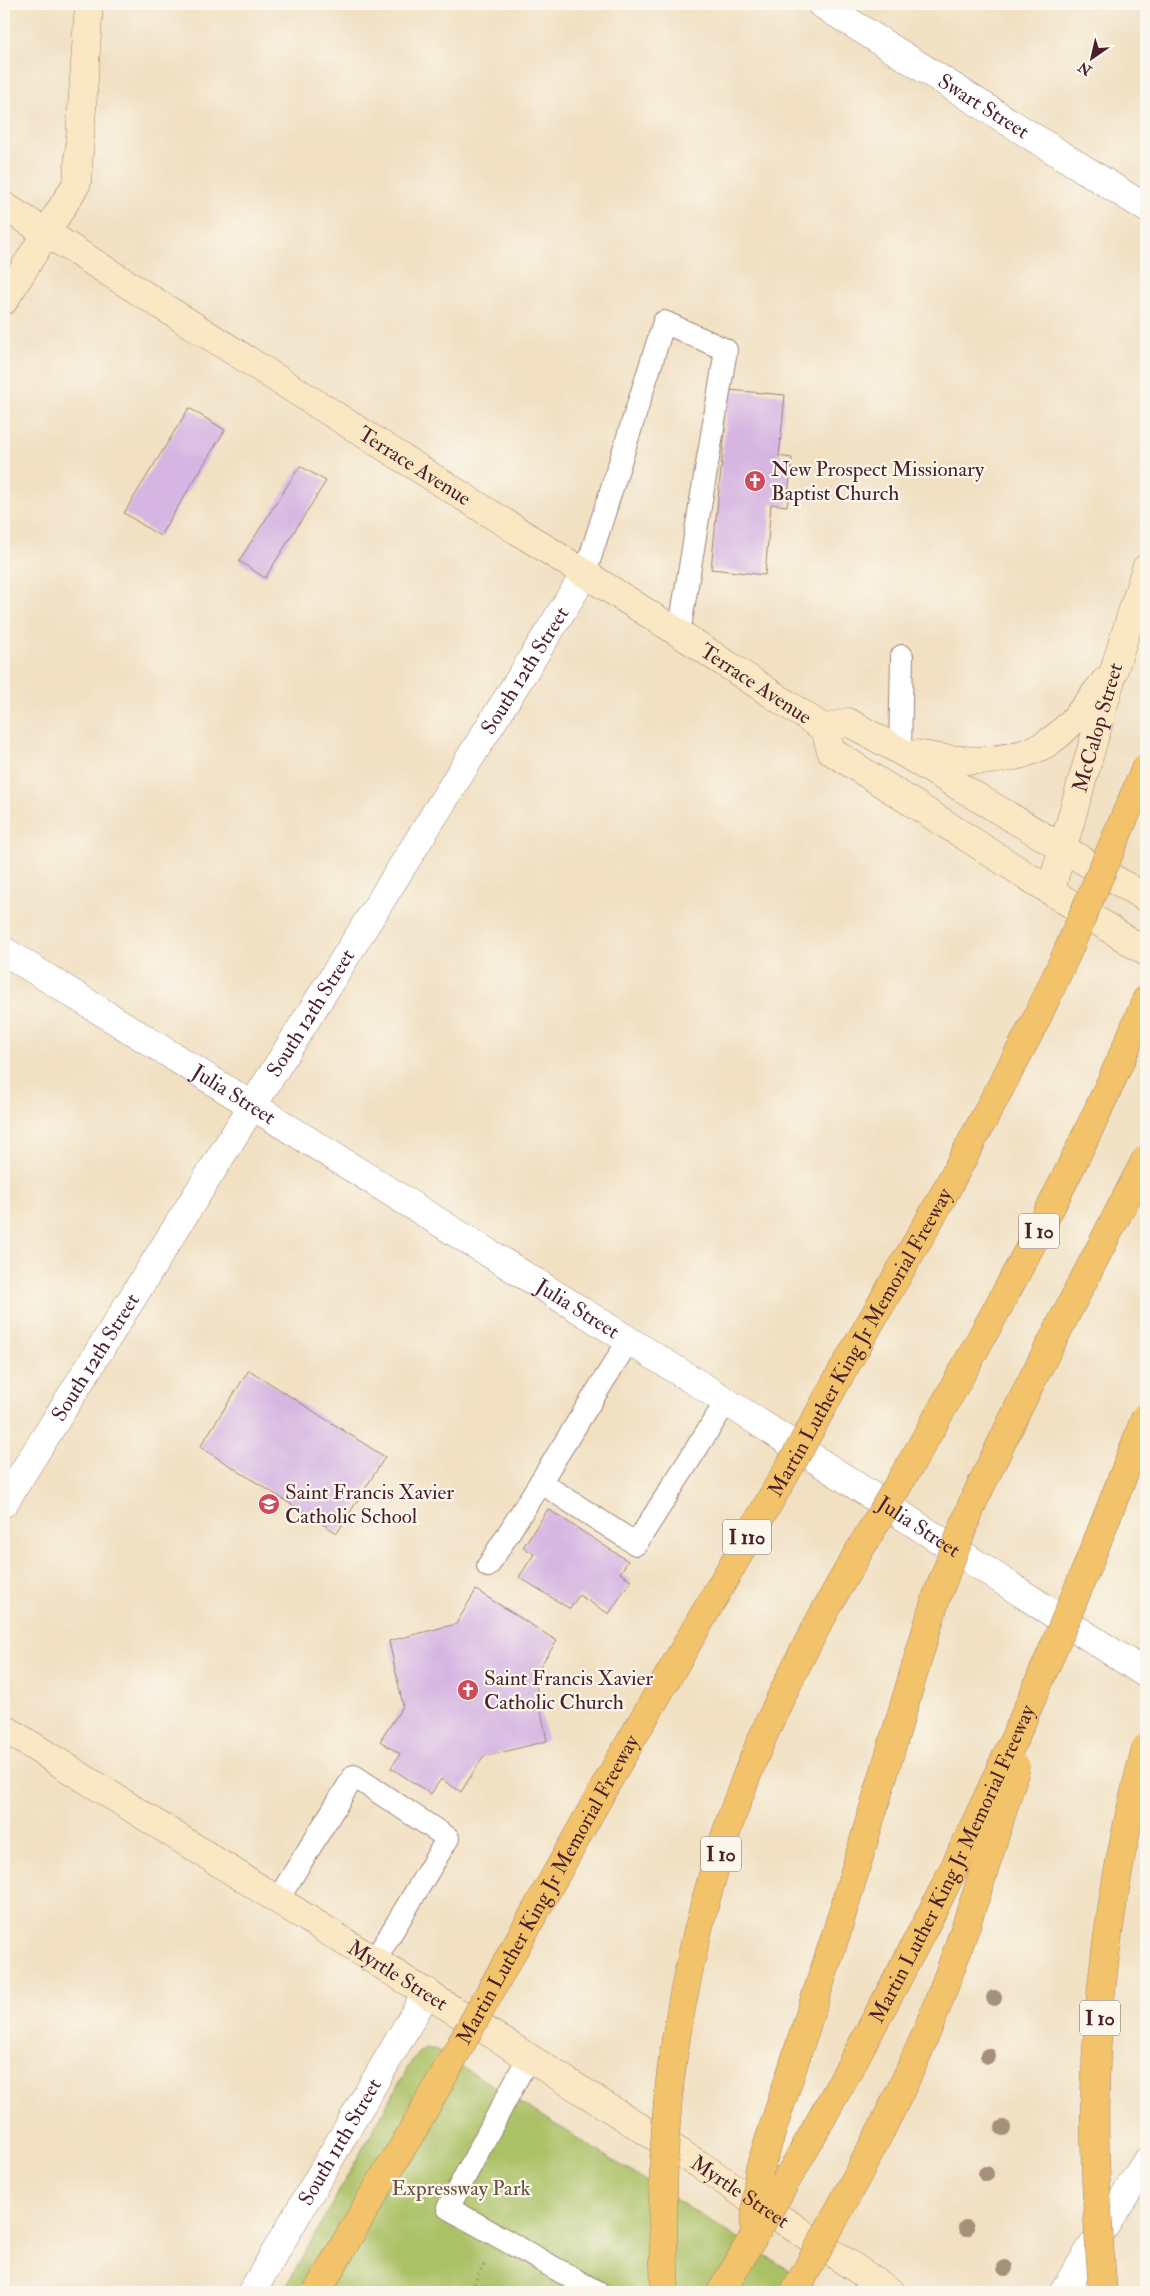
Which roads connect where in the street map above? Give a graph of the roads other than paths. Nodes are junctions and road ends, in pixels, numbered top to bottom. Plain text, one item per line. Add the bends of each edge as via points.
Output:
1 (89, 4) edge
2 (821, 4) edge
3 (4, 206) edge
4 (1146, 208) edge
5 (46, 233) junction
6 (4, 301) edge
7 (1146, 568) edge
8 (585, 574) junction
9 (679, 633) junction
10 (902, 656) dead end
11 (1113, 673) junction
12 (824, 729) junction
13 (900, 751) junction
14 (1146, 767) edge
15 (1062, 847) junction
16 (1050, 889) junction
17 (1146, 898) edge
18 (4, 950) edge
19 (1146, 952) edge
20 (1146, 1000) edge
21 (251, 1107) junction
22 (1146, 1159) edge
23 (629, 1340) junction
24 (726, 1402) junction
25 (1146, 1416) edge
26 (540, 1482) junction
27 (4, 1503) edge
28 (488, 1566) dead end
29 (1052, 1651) junction
30 (1146, 1674) edge
31 (4, 1728) edge
32 (1146, 1748) edge
33 (278, 1898) junction
34 (375, 1960) junction
35 (427, 1992) junction
36 (529, 2056) junction
37 (1146, 2162) edge
38 (754, 2236) junction
39 (252, 2292) edge
40 (317, 2292) edge
41 (597, 2292) edge
42 (665, 2292) edge
43 (721, 2292) edge
44 (795, 2292) edge
45 (891, 2292) edge
46 (1063, 2292) edge
47 (1103, 2292) edge

1 - 5 street via 77,183
2 - 4 street, Swart Street
3 - 5 street, Terrace Avenue
5 - 6 street
5 - 8 street, Terrace Avenue
7 - 11 street, McCalop Street
8 - 9 street, Terrace Avenue
8 - 9 lane via 664,322 726,350
8 - 21 street, South 12th Street
9 - 12 street, Terrace Avenue
10 - 13 lane
11 - 13 street via 1071,722 1044,745 1015,756 974,762
11 - 15 street, McCalop Street
12 - 13 street, Terrace Avenue via 848,722
12 - 16 street, Terrace Avenue via 831,751
13 - 15 street, Terrace Avenue
14 - 40 highway, Martin Luther King Jr Memorial Freeway / I 110, bridge via 1074,938 1038,1014 937,1207 613,1771 413,2130
15 - 16 street, McCalop Street
15 - 17 street, Terrace Avenue
16 - 19 street, Terrace Avenue
18 - 21 street, Julia Street
20 - 42 highway, I 10, bridge via 1120,1065 1039,1232 816,1629 781,1697 753,1763 707,1900 676,2038 663,2180
21 - 23 street, Julia Street
21 - 27 street, South 12th Street
22 - 38 highway, bridge via 973,1502 936,1598 837,1931 759,2171
23 - 24 street, Julia Street
23 - 26 lane
24 - 26 lane via 636,1544
24 - 30 street, Julia Street
25 - 29 highway, Martin Luther King Jr Memorial Freeway, bridge
26 - 28 lane
29 - 38 highway, Martin Luther King Jr Memorial Freeway, bridge via 928,1919
29 - 44 highway, bridge via 976,1899 934,2012 900,2090
31 - 33 street, Myrtle Street
32 - 47 highway, I 10, bridge via 1121,1851 1101,2002 1094,2144
33 - 34 street, Myrtle Street
33 - 34 lane via 354,1776 448,1838
34 - 35 street, Myrtle Street
35 - 36 street, Myrtle Street
35 - 39 street, South 11th Street
36 - 41 lane via 448,2208
36 - 45 street, Myrtle Street
37 - 46 street
38 - 43 highway, Martin Luther King Jr Memorial Freeway

